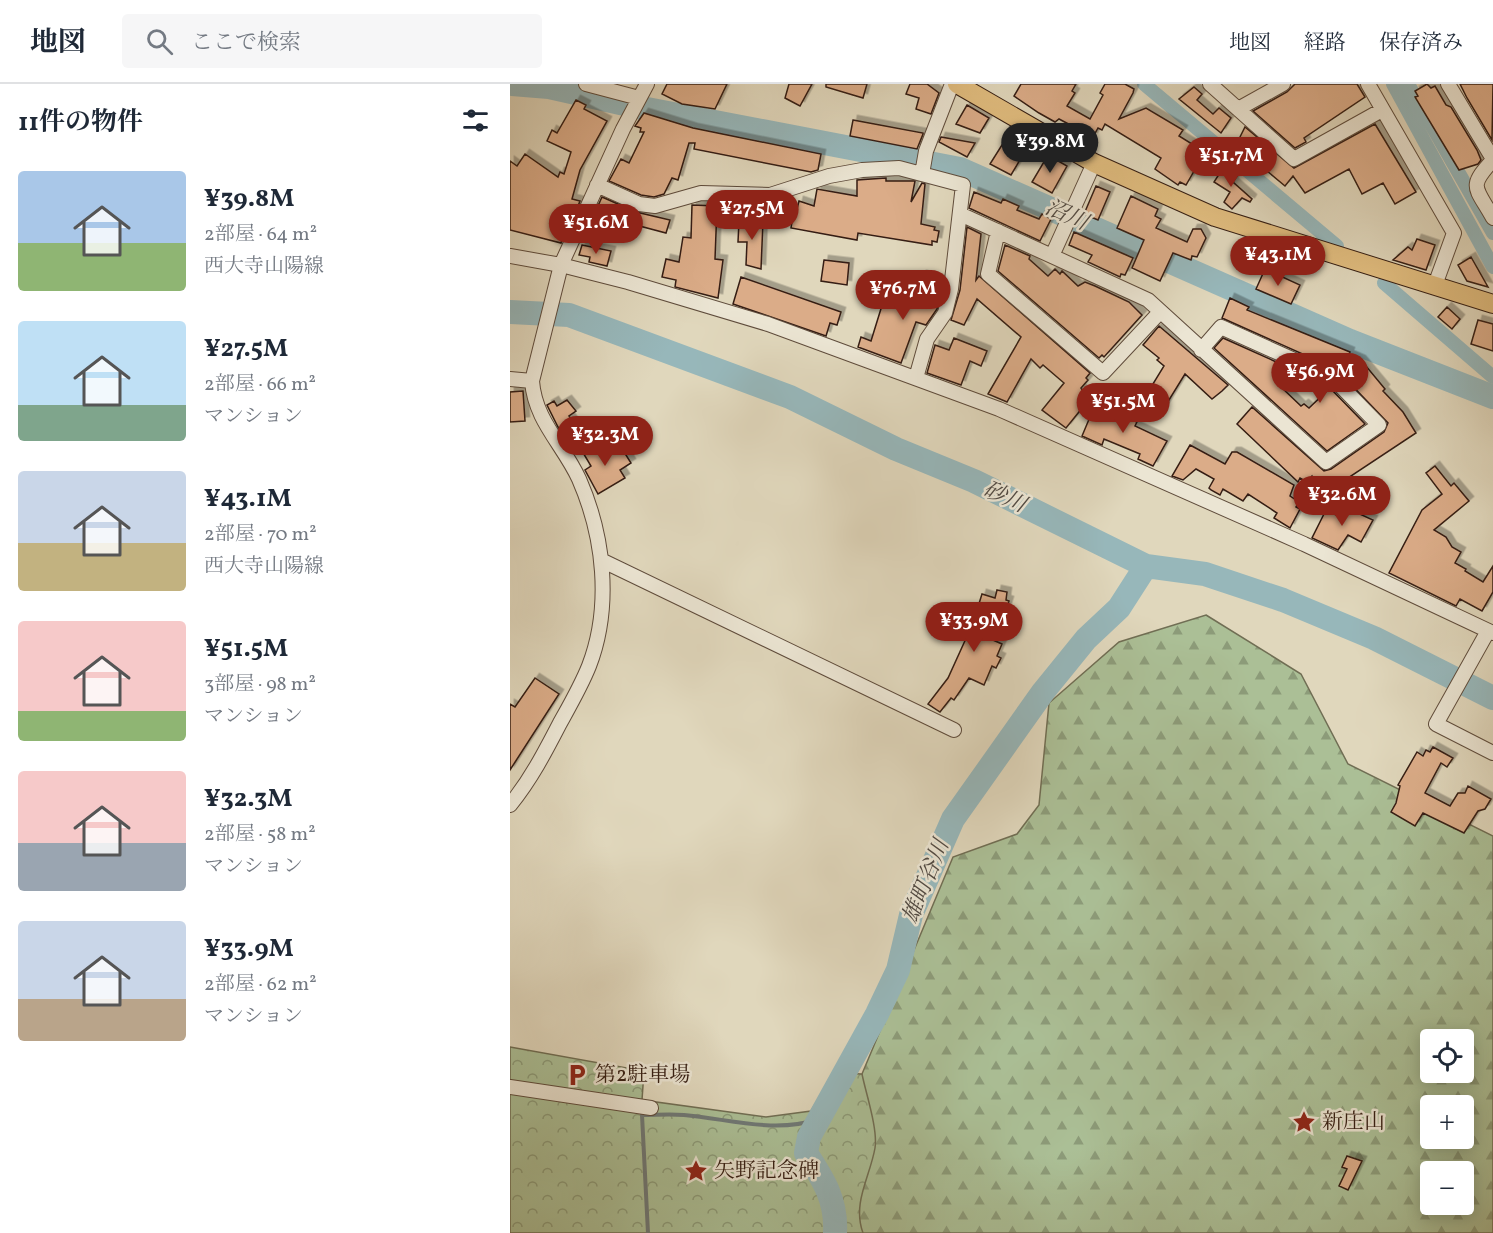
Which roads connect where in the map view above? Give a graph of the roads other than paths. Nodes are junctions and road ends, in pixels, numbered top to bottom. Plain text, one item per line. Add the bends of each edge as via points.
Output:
1 (586, 84) edge
2 (647, 84) edge
3 (952, 84) edge
4 (957, 84) edge
5 (1210, 84) edge
6 (1283, 84) edge
7 (1368, 84) edge
8 (1448, 84) edge
9 (639, 98) junction
10 (1238, 109) junction
11 (1382, 110) junction
12 (1493, 160) edge
13 (1094, 163) junction
14 (922, 174) junction
15 (597, 185) junction
16 (960, 214) junction
17 (1493, 218) edge
18 (998, 231) junction
19 (1052, 256) junction
20 (511, 257) edge
21 (560, 270) junction
22 (1435, 285) junction
23 (1493, 304) edge
24 (1160, 312) junction
25 (1202, 350) junction
26 (533, 376) junction
27 (915, 378) junction
28 (510, 379) edge
29 (603, 561) junction
30 (1491, 632) edge
31 (954, 730) dead end
32 (1493, 753) edge
33 (510, 805) edge
34 (510, 1087) edge
35 (651, 1108) dead end

1 - 9 street
2 - 9 street
3 - 14 street
4 - 13 main road
5 - 10 street
6 - 10 street
7 - 11 street
8 - 12 street
9 - 15 street
10 - 11 street via 1294,159
11 - 22 street via 1454,233
12 - 17 street via 1477,177 1476,186
13 - 19 street
13 - 22 main road via 1215,217
14 - 15 street via 899,168 862,170 770,195 701,194 655,206 639,204
14 - 16 street via 963,185
15 - 21 street
16 - 18 street
16 - 27 street via 945,313 927,339
18 - 19 street
18 - 24 street via 988,274 1102,373
19 - 24 street via 1148,300
20 - 21 street
21 - 26 street
21 - 27 street via 768,324
22 - 23 main road
24 - 25 street
25 - 25 street via 1221,327 1332,377 1379,425 1326,462
26 - 28 street
26 - 29 street via 533,400 579,478
27 - 30 street via 1043,428
29 - 31 street
29 - 33 street via 602,599 590,665 532,777
30 - 32 street via 1436,724
34 - 35 street

